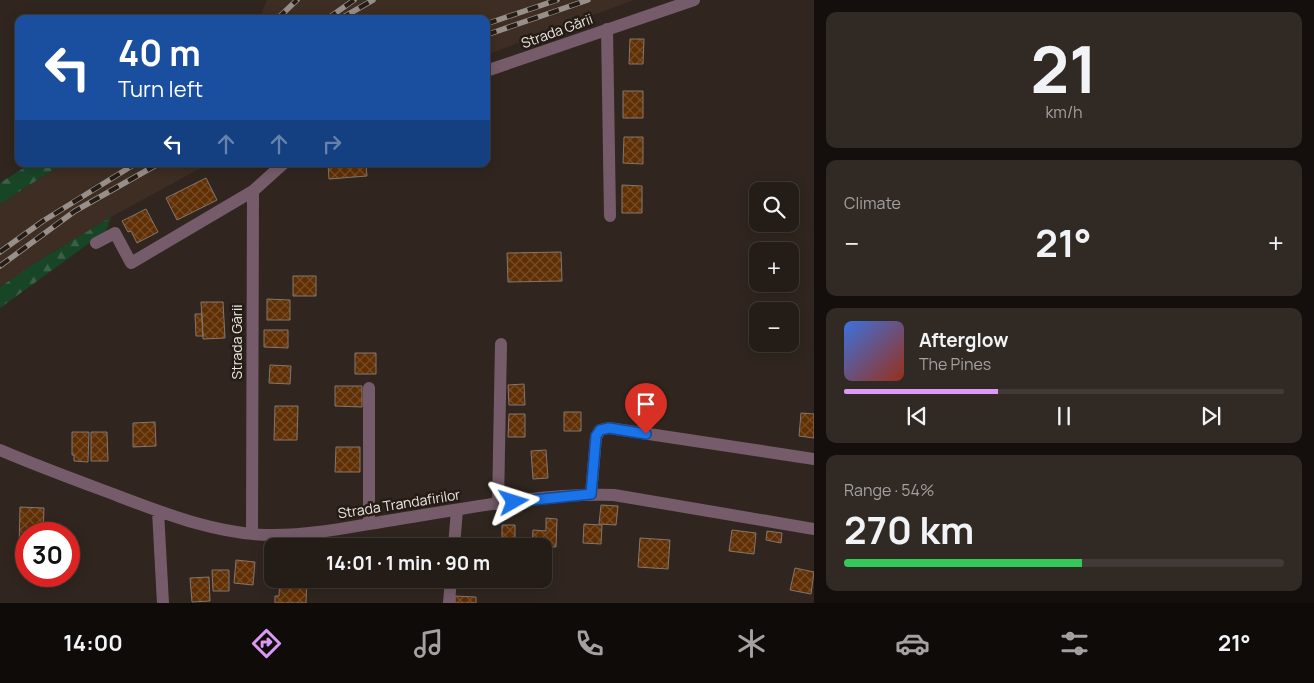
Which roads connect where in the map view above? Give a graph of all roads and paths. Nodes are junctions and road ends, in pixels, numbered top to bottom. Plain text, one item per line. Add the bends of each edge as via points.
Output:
1 (694, 0) edge
2 (607, 29) junction
3 (490, 70) edge
4 (280, 167) edge
5 (253, 191) junction
6 (610, 216) dead end
7 (96, 243) dead end
8 (500, 344) dead end
9 (370, 388) dead end
10 (0, 450) edge
11 (814, 460) edge
12 (591, 494) junction
13 (498, 504) junction
14 (457, 510) junction
15 (158, 511) junction
16 (369, 524) junction
17 (814, 529) edge
18 (252, 534) junction
19 (455, 538) edge
20 (450, 588) edge
21 (162, 603) edge
22 (449, 603) edge

1 - 2 street, Strada Gării
2 - 3 street, Strada Gării
2 - 6 street
4 - 5 street
5 - 7 street via 131,263 115,233
5 - 18 street, Strada Gării
8 - 13 street
9 - 16 street
10 - 15 street, Strada Trandafirilor
11 - 12 street via 609,428 600,430 596,436
12 - 13 street, Strada Trandafirilor
12 - 17 street, Strada Trandafirilor via 614,495
13 - 14 street, Strada Trandafirilor
14 - 16 street, Strada Trandafirilor
14 - 19 street
15 - 18 street, Strada Trandafirilor via 225,530
15 - 21 street
16 - 18 street, Strada Trandafirilor via 292,534
20 - 22 street

